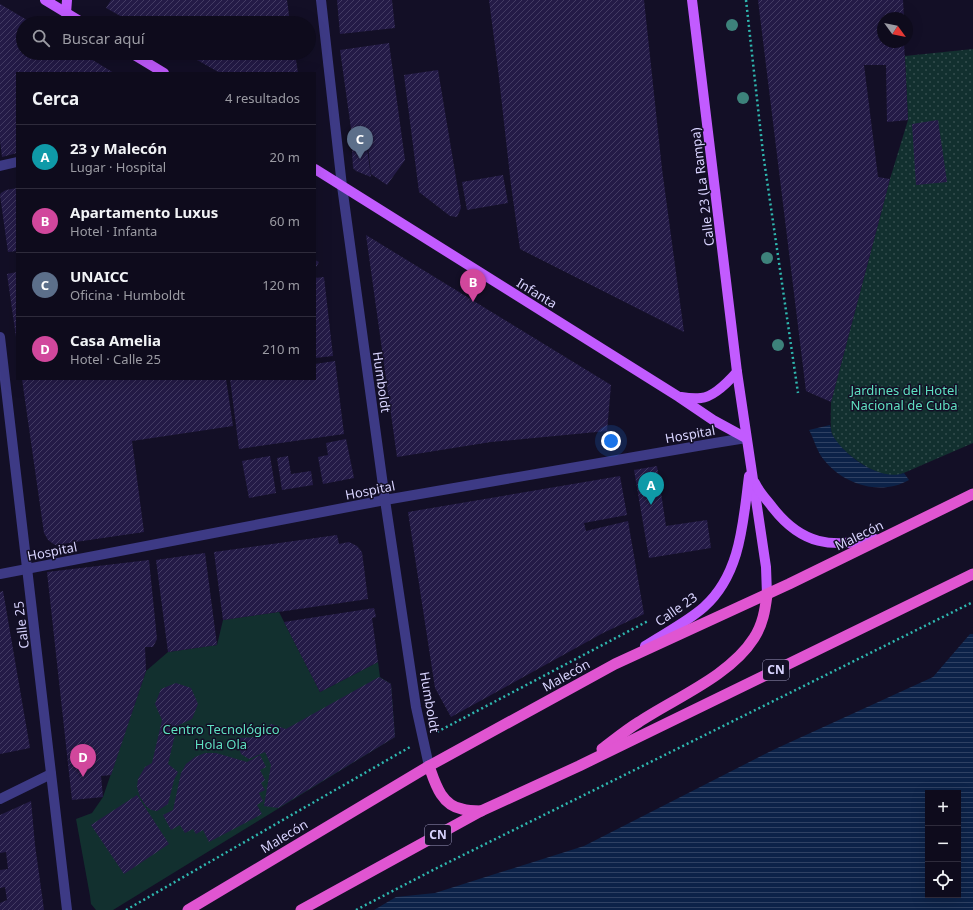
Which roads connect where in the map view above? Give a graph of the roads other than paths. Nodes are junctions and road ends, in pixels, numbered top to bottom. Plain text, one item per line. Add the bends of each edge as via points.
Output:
1 (45, 0) edge
2 (67, 0) edge
3 (321, 0) edge
4 (692, 0) edge
5 (66, 13) junction
6 (71, 16) edge
7 (143, 60) edge
8 (162, 72) edge
9 (16, 162) edge
10 (0, 166) edge
11 (316, 170) edge
12 (342, 186) junction
13 (0, 336) edge
14 (737, 372) junction
15 (679, 397) junction
16 (746, 438) junction
17 (750, 464) junction
18 (973, 494) edge
19 (385, 500) junction
20 (887, 537) junction
21 (27, 569) junction
22 (0, 574) edge
23 (973, 574) edge
24 (767, 595) junction
25 (615, 664) junction
26 (429, 766) junction
27 (578, 766) junction
28 (51, 774) junction
29 (0, 799) edge
30 (481, 811) junction
31 (67, 910) edge
32 (188, 910) edge
33 (301, 910) edge

1 - 5 main road
2 - 5 main road
3 - 12 street, Humboldt
4 - 14 main road, Calle 23 (La Rampa)
5 - 6 main road
7 - 8 main road
9 - 10 street
11 - 12 main road, Infanta
12 - 15 main road, Infanta
12 - 19 street, Humboldt
13 - 21 street, Calle 25
14 - 15 main road via 727,384 709,396
14 - 16 main road, Calle 23
15 - 16 main road, Infanta
16 - 17 main road, Calle 23
16 - 19 street, Hospital
17 - 20 main road via 755,484 785,522 797,532 834,544 853,544
17 - 24 main road, Calle 23 via 766,567
17 - 25 main road, Calle 23 via 738,552 719,590 705,606 688,619
18 - 20 highway, Malecón
19 - 21 street, Hospital
19 - 26 street, Humboldt via 416,707
20 - 24 highway, Malecón
21 - 22 street, Hospital
21 - 28 street, Calle 25
23 - 27 highway, CN
24 - 25 highway, Malecón
24 - 27 highway via 761,625 742,653 698,687 639,721
25 - 26 highway, Malecón
26 - 30 highway via 438,791 449,804 461,809
26 - 32 highway, Malecón
27 - 30 highway, CN
28 - 29 street
28 - 31 street, Calle 25
30 - 33 highway, CN

